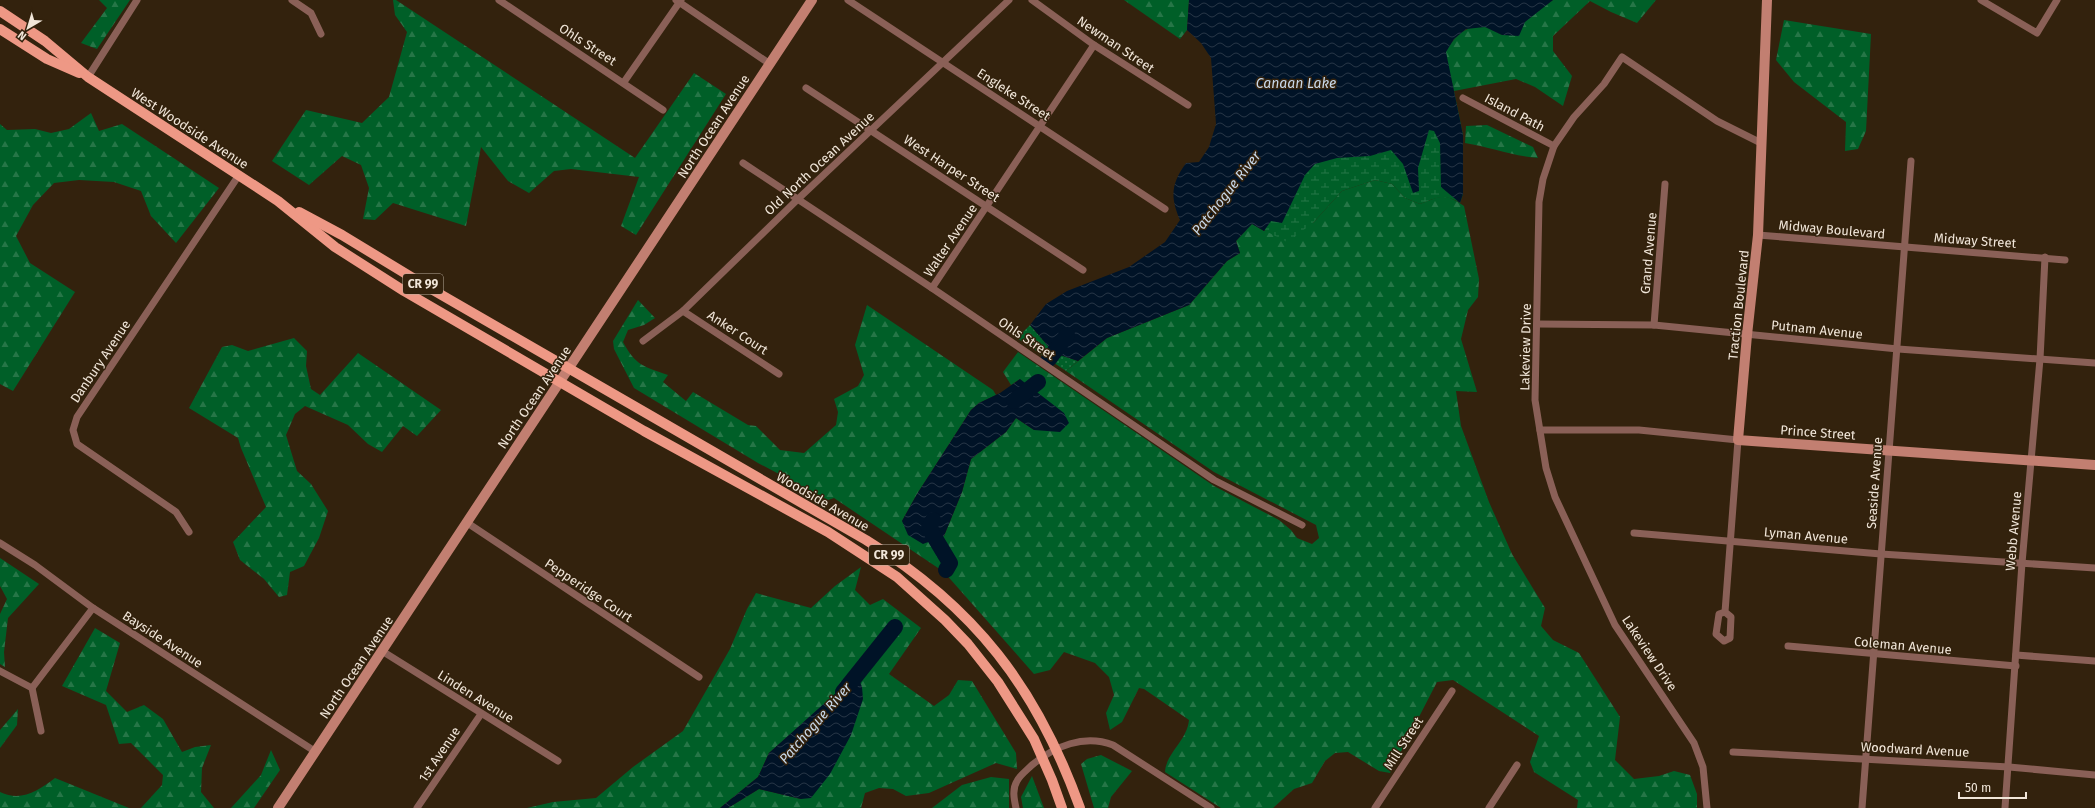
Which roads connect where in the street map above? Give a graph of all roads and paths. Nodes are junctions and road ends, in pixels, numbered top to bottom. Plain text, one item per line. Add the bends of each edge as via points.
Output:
1 (137, 0) edge
2 (292, 0) edge
3 (499, 0) edge
4 (812, 0) edge
5 (848, 0) edge
6 (1009, 0) edge
7 (1032, 0) edge
8 (1767, 0) edge
9 (1981, 0) edge
10 (2057, 0) edge
11 (679, 1) edge
12 (0, 11) edge
13 (0, 29) edge
14 (321, 34) dead end
15 (1094, 45) junction
16 (944, 62) junction
17 (770, 64) junction
18 (88, 77) junction
19 (624, 82) junction
20 (806, 88) dead end
21 (1463, 98) dead end
22 (1188, 105) dead end
23 (663, 110) dead end
24 (1040, 125) junction
25 (872, 130) junction
26 (1761, 143) junction
27 (1554, 146) junction
28 (1911, 161) dead end
29 (743, 163) dead end
30 (238, 175) junction
31 (1665, 184) dead end
32 (798, 199) junction
33 (278, 201) junction
34 (987, 206) junction
35 (1166, 209) dead end
36 (1758, 235) junction
37 (1903, 247) junction
38 (2045, 257) junction
39 (2065, 260) dead end
40 (1083, 270) dead end
41 (932, 288) junction
42 (683, 311) junction
43 (1537, 324) junction
44 (1654, 325) junction
45 (1747, 335) junction
46 (643, 340) dead end
47 (1898, 349) junction
48 (2040, 359) junction
49 (2095, 363) edge
50 (569, 368) junction
51 (779, 374) dead end
52 (559, 382) junction
53 (1540, 430) junction
54 (1738, 440) junction
55 (1888, 450) junction
56 (2032, 461) junction
57 (2095, 465) edge
58 (466, 522) junction
59 (1302, 525) dead end
60 (188, 532) dead end
61 (1634, 533) dead end
62 (1730, 540) junction
63 (0, 543) edge
64 (1881, 554) junction
65 (2022, 563) junction
66 (2095, 568) edge
67 (93, 608) junction
68 (1725, 612) dead end
69 (1788, 646) dead end
70 (382, 651) junction
71 (1874, 655) junction
72 (2016, 655) junction
73 (2095, 661) edge
74 (2016, 666) junction
75 (0, 671) edge
76 (699, 677) dead end
77 (32, 688) junction
78 (1452, 691) dead end
79 (481, 714) junction
80 (41, 731) dead end
81 (316, 752) junction
82 (1733, 752) dead end
83 (1050, 753) junction
84 (1866, 758) junction
85 (558, 761) dead end
86 (1517, 765) dead end
87 (2009, 767) junction
88 (2095, 775) edge
89 (278, 808) edge
90 (417, 808) edge
91 (1016, 808) edge
92 (1062, 808) edge
93 (1080, 808) edge
94 (1211, 808) edge
95 (1375, 808) edge
96 (1489, 808) edge
97 (1707, 808) edge
98 (1862, 808) edge
99 (2005, 808) edge

1 - 18 street
2 - 14 street via 311,13
3 - 19 street, Ohls Street
4 - 17 main road, North Ocean Avenue
5 - 16 street, Engleke Street
6 - 16 street, Old North Ocean Avenue
7 - 15 street, Newman Street
8 - 26 main road, Traction Boulevard
9 - 10 street via 2037,32
11 - 17 street
11 - 19 street
12 - 18 main road, West Woodside Avenue / CR 99 via 46,41
13 - 18 main road, West Woodside Avenue / CR 99 via 47,59
15 - 22 street, Newman Street
15 - 24 street, Walter Avenue
16 - 24 street, Engleke Street
16 - 25 street, Old North Ocean Avenue
17 - 50 main road, North Ocean Avenue
18 - 30 main road, West Woodside Avenue / CR 99
19 - 23 street, Ohls Street
20 - 25 street, West Harper Street
21 - 27 street, Island Path
24 - 34 street, Walter Avenue
24 - 35 street, Engleke Street
25 - 32 street, Old North Ocean Avenue
25 - 34 street, West Harper Street
26 - 27 street, Lakeview Drive via 1717,121 1622,57 1604,84 1574,117
26 - 36 main road, Traction Boulevard
27 - 43 street, Lakeview Drive via 1543,178 1539,202
28 - 37 street, Seaside Avenue
29 - 32 street, Ohls Street
30 - 33 main road, West Woodside Avenue / CR 99
30 - 60 street, Danbury Avenue via 77,417 72,430 77,444 176,512
31 - 44 street, Grand Avenue
32 - 41 street, Ohls Street
32 - 42 street, Old North Ocean Avenue
33 - 50 main road, West Woodside Avenue / CR 99 via 342,234 426,286
33 - 52 main road, West Woodside Avenue / CR 99 via 335,246 398,287
34 - 40 street, West Harper Street
34 - 41 street, Walter Avenue
36 - 37 street, Midway Boulevard
36 - 45 main road, Traction Boulevard
37 - 38 street, Midway Street
37 - 47 street, Seaside Avenue
38 - 39 street, Midway Street
38 - 48 street, Webb Avenue
41 - 59 street, Ohls Street via 1214,480
42 - 46 street, Old North Ocean Avenue
42 - 51 street, Anker Court
43 - 44 street, Putnam Avenue
43 - 53 street, Lakeview Drive via 1535,400
44 - 45 street, Putnam Avenue
45 - 47 street, Putnam Avenue
45 - 54 main road, Traction Boulevard
47 - 48 street, Putnam Avenue
47 - 55 street, Seaside Avenue
48 - 49 street, Putnam Avenue
48 - 56 street, Webb Avenue
50 - 52 main road, North Ocean Avenue
50 - 83 main road, Woodside Avenue / CR 99 via 870,543 922,578 958,610 1003,660 1031,700
52 - 58 main road, North Ocean Avenue
52 - 83 main road, Woodside Avenue / CR 99 via 842,541 910,587 953,628 989,669
53 - 54 street, Prince Street via 1639,430
53 - 97 street, Lakeview Drive via 1546,468 1555,497 1615,625 1694,744 1703,768
54 - 55 main road, Prince Street
54 - 62 street, Traction Boulevard
55 - 56 main road, Prince Street
55 - 64 street, Seaside Avenue
56 - 57 main road, Prince Street
56 - 65 street, Webb Avenue
58 - 70 main road, North Ocean Avenue
58 - 76 street, Pepperidge Court
61 - 62 street, Lyman Avenue
62 - 64 street, Lyman Avenue
62 - 68 street, Traction Boulevard
63 - 67 street, Bayside Avenue via 35,565
64 - 65 street, Lyman Avenue
64 - 71 street, Seaside Avenue
65 - 66 street, Lyman Avenue
65 - 72 street, Webb Avenue
67 - 77 street
67 - 81 street, Bayside Avenue
69 - 71 street, Coleman Avenue
70 - 79 street, Linden Avenue
70 - 81 main road, North Ocean Avenue
71 - 74 street, Coleman Avenue
71 - 84 street, Seaside Avenue
72 - 73 street
72 - 74 street, Webb Avenue
74 - 87 street, Webb Avenue
75 - 77 street
77 - 80 street
78 - 95 street, Mill Street
79 - 85 street, Linden Avenue
79 - 90 street, 1st Avenue
81 - 89 main road, North Ocean Avenue
82 - 84 street, Woodward Avenue
83 - 91 street via 1017,781 1013,794
83 - 92 main road, Woodside Avenue / CR 99
83 - 93 main road, Woodside Avenue / CR 99
83 - 94 street via 1081,741 1105,742
84 - 87 street, Woodward Avenue
84 - 98 street, Seaside Avenue
86 - 96 street
87 - 88 street, Woodward Avenue
87 - 99 street, Webb Avenue

